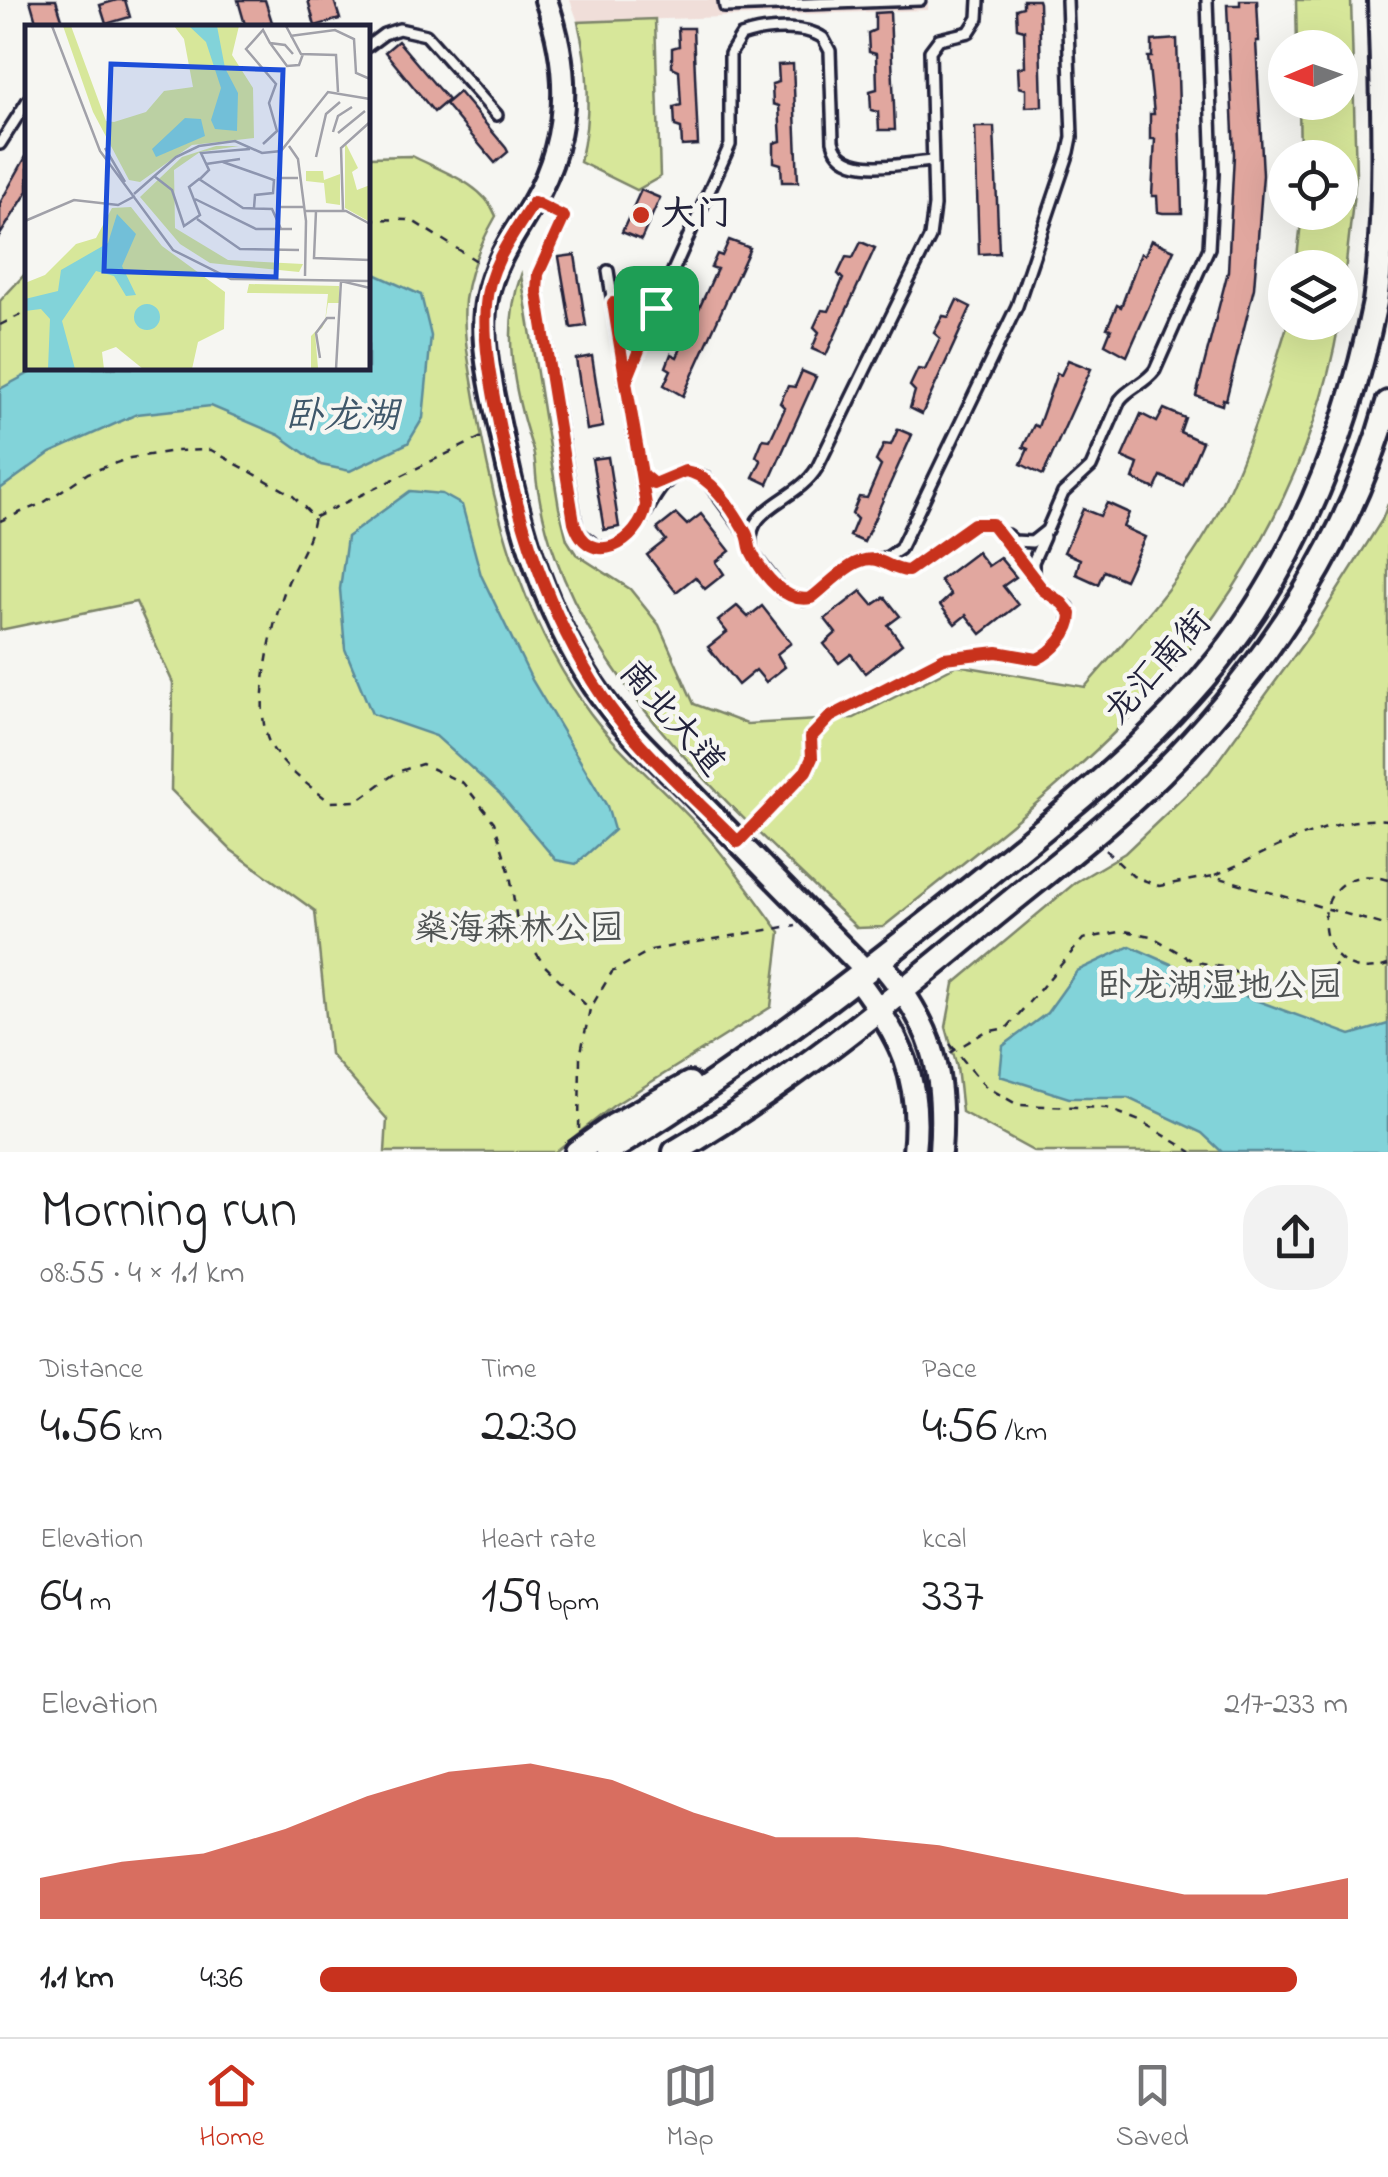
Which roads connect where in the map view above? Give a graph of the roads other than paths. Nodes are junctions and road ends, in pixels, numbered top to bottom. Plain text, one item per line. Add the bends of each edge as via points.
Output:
1 (546, 0) edge
2 (724, 0) edge
3 (920, 0) edge
4 (979, 0) edge
5 (1067, 0) edge
6 (1207, 0) edge
7 (1380, 0) edge
8 (370, 44) edge
9 (25, 105) edge
10 (497, 115) dead end
11 (0, 144) edge
12 (932, 161) junction
13 (534, 202) junction
14 (608, 270) dead end
15 (613, 303) junction
16 (656, 308) junction
17 (626, 382) junction
18 (1388, 403) edge
19 (642, 474) junction
20 (664, 482) junction
21 (763, 512) junction
22 (732, 513) junction
23 (645, 514) junction
24 (997, 528) junction
25 (1047, 530) junction
26 (750, 540) junction
27 (900, 549) junction
28 (876, 560) junction
29 (904, 571) junction
30 (1036, 581) junction
31 (738, 842) junction
32 (868, 971) junction
33 (904, 990) junction
34 (879, 1008) junction
35 (793, 1027) junction
36 (580, 1149) edge
37 (607, 1152) edge
38 (675, 1152) edge
39 (914, 1152) edge
40 (940, 1152) edge

1 - 13 street, 南北大道 via 559,36 563,124
2 - 3 lane via 725,7
4 - 12 lane via 969,32 939,39 930,51
5 - 27 lane via 1071,144 1016,306
6 - 25 lane via 1213,174 1206,257 1155,370 1120,400 1091,467 1063,493
7 - 32 main road, 龙汇南街 via 1384,214 1376,298 1340,432 1297,540 1253,614 1156,731
8 - 10 lane via 399,29 426,36
9 - 11 lane
12 - 16 lane via 845,162 833,140 830,50 823,38 804,30 741,36 730,54 730,146
12 - 21 lane via 934,218 926,246 812,476
13 - 23 lane via 564,217 538,274 537,292 578,532 589,543 612,548 627,540
13 - 31 street, 南北大道 via 494,272 486,303 500,429 527,542 554,614 604,700
14 - 15 lane
15 - 16 lane via 636,318
15 - 17 lane
16 - 17 lane
17 - 19 lane
18 - 33 main road, 龙汇南街 via 1328,552 1231,697 1174,760
19 - 20 lane via 649,482
19 - 23 lane
20 - 22 lane via 685,471 698,474
20 - 23 lane
21 - 22 lane via 744,518
21 - 26 lane
22 - 26 lane
24 - 25 lane via 1022,542
24 - 29 lane via 974,524
24 - 30 lane
25 - 30 lane via 1034,562
26 - 28 lane via 752,553 783,593 802,600 858,562
27 - 28 lane
27 - 29 lane
28 - 29 lane
30 - 31 lane via 1071,614 1069,628 1048,653 1037,659 997,652 944,658 830,717 811,737 806,771
31 - 32 street, 南北大道
32 - 33 street
32 - 34 street
32 - 35 main road, 龙汇南街
33 - 34 main road, 龙汇南街
33 - 40 street via 945,1055
34 - 38 main road, 龙汇南街
34 - 39 street via 914,1080
35 - 36 main road
35 - 37 main road, 龙汇南街

